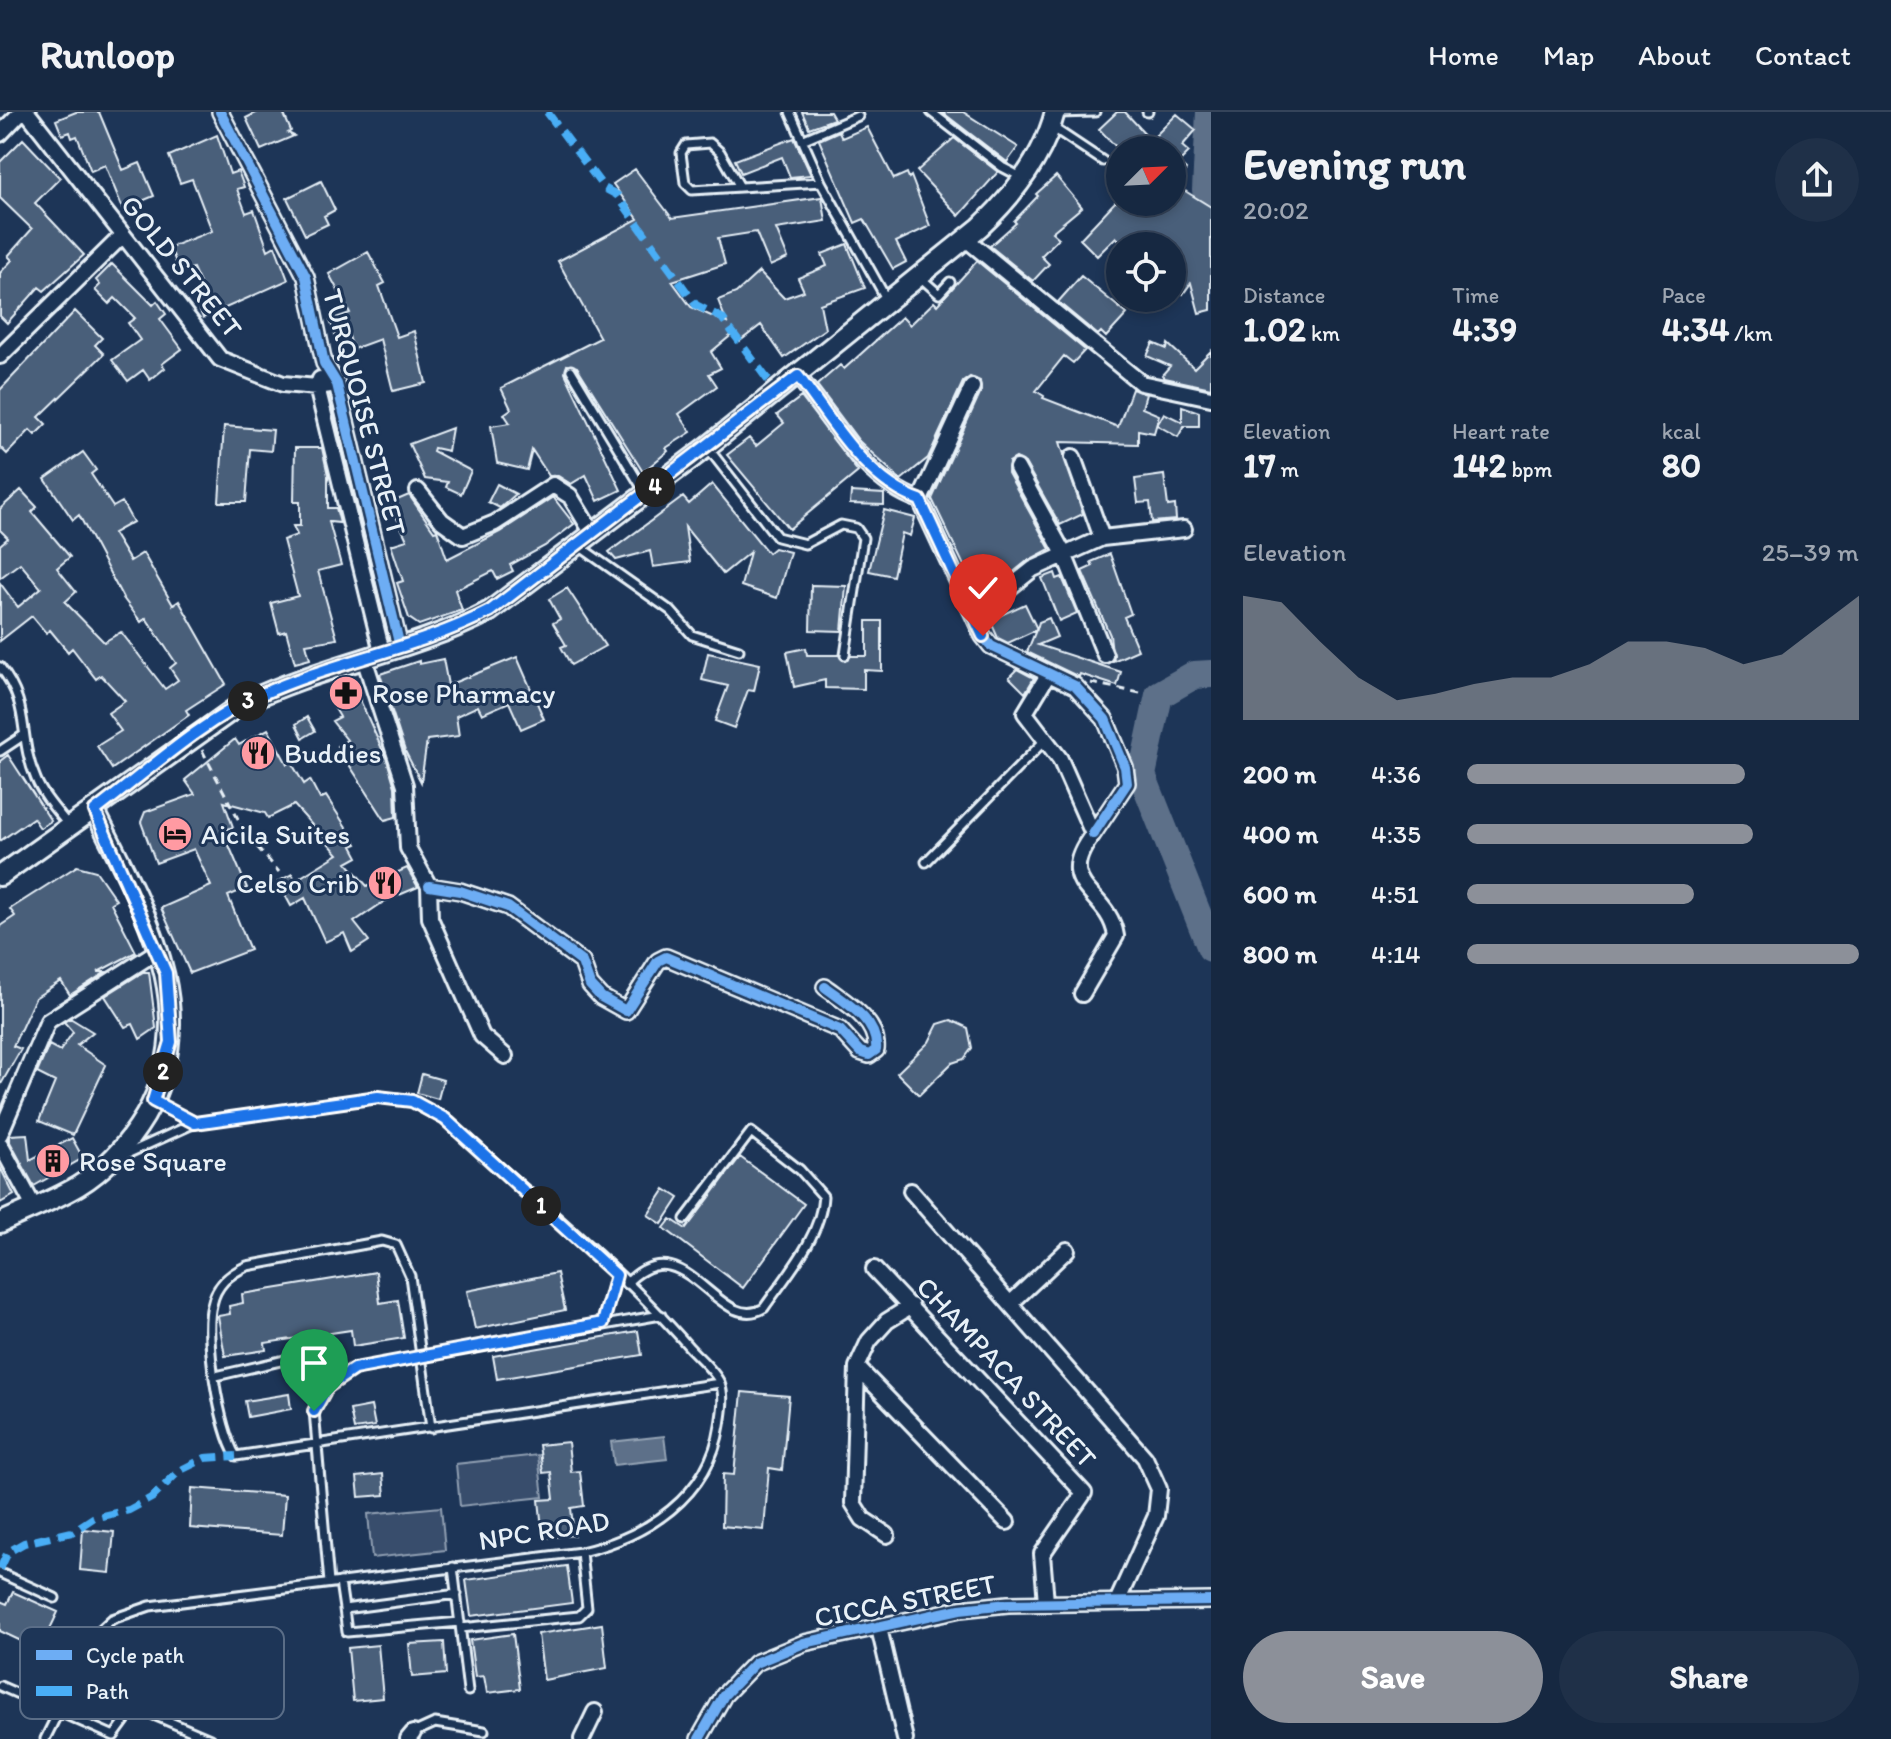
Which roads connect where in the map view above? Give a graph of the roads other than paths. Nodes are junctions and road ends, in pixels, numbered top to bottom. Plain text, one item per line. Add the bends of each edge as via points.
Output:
1 (24, 112) edge
2 (220, 112) edge
3 (790, 112) edge
4 (931, 112) edge
5 (1095, 112) edge
6 (858, 116) dead end
7 (1054, 117) edge
8 (0, 134) edge
9 (802, 140) junction
10 (1103, 161) dead end
11 (1023, 179) junction
12 (821, 182) junction
13 (740, 187) junction
14 (123, 235) junction
15 (966, 239) junction
16 (920, 276) junction
17 (950, 282) dead end
18 (888, 302) junction
19 (0, 356) edge
20 (324, 363) junction
21 (571, 370) dead end
22 (798, 376) junction
23 (337, 384) junction
24 (317, 387) junction
25 (972, 387) dead end
26 (1211, 398) edge
27 (707, 447) junction
28 (1073, 457) dead end
29 (1017, 468) dead end
30 (418, 491) dead end
31 (646, 493) junction
32 (920, 500) junction
33 (367, 510) junction
34 (349, 515) junction
35 (1184, 529) dead end
36 (593, 534) junction
37 (1102, 538) junction
38 (577, 545) junction
39 (1064, 554) junction
40 (974, 616) junction
41 (391, 650) junction
42 (739, 650) dead end
43 (845, 655) dead end
44 (1105, 655) dead end
45 (364, 658) junction
46 (0, 667) edge
47 (1049, 673) junction
48 (24, 735) junction
49 (1046, 739) junction
50 (0, 751) edge
51 (95, 811) junction
52 (71, 829) junction
53 (1093, 834) junction
54 (926, 862) dead end
55 (0, 876) edge
56 (429, 886) junction
57 (159, 950) junction
58 (825, 987) dead end
59 (1082, 994) dead end
60 (505, 1056) dead end
61 (153, 1101) junction
62 (195, 1123) junction
63 (0, 1134) edge
64 (0, 1144) edge
65 (111, 1162) junction
66 (911, 1191) dead end
67 (34, 1207) junction
68 (685, 1219) dead end
69 (0, 1223) edge
70 (1067, 1250) dead end
71 (874, 1269) dead end
72 (616, 1275) junction
73 (626, 1284) junction
74 (1011, 1303) junction
75 (911, 1306) junction
76 (661, 1315) junction
77 (603, 1323) junction
78 (315, 1353) dead end
79 (423, 1357) junction
80 (857, 1367) junction
81 (216, 1376) junction
82 (720, 1383) junction
83 (431, 1428) junction
84 (315, 1446) junction
85 (1007, 1522) dead end
86 (887, 1535) dead end
87 (581, 1552) junction
88 (453, 1567) junction
89 (0, 1573) edge
90 (340, 1582) junction
91 (329, 1583) junction
92 (457, 1594) junction
93 (55, 1598) dead end
94 (1211, 1601) edge
95 (1046, 1602) junction
96 (1117, 1602) junction
97 (344, 1609) junction
98 (460, 1625) junction
99 (103, 1627) edge
100 (879, 1628) junction
101 (0, 1686) edge
102 (468, 1691) dead end
103 (20, 1694) edge
104 (595, 1712) dead end
105 (55, 1719) edge
106 (77, 1719) edge
107 (127, 1719) edge
108 (163, 1719) edge
109 (899, 1719) junction
110 (484, 1731) dead end
111 (411, 1736) edge
112 (114, 1738) edge
113 (45, 1739) edge
114 (210, 1739) edge
115 (582, 1739) edge
116 (699, 1739) edge
117 (891, 1739) edge
118 (905, 1739) edge

1 - 8 street
1 - 14 street, GOLD STREET
2 - 20 street, TURQUOISE STREET via 306,277
3 - 9 lane
4 - 11 lane
5 - 7 lane
6 - 9 lane
7 - 10 lane
7 - 11 main road
9 - 12 lane
11 - 15 main road
12 - 13 lane
12 - 18 lane
13 - 13 lane via 692,190 685,183 681,153 686,145 710,143
14 - 19 street
14 - 24 street, GOLD STREET via 220,359 272,381
15 - 16 main road
15 - 26 street via 1141,383
16 - 17 lane via 939,294
16 - 18 main road
18 - 22 main road
20 - 23 street, TURQUOISE STREET
20 - 24 street, TURQUOISE STREET
21 - 31 lane
22 - 27 main road
22 - 32 street via 872,471 889,486
23 - 24 street, GOLD STREET
23 - 33 street, TURQUOISE STREET
24 - 34 street, TURQUOISE STREET
25 - 32 street
27 - 31 main road
27 - 43 lane via 777,537 805,544 841,525 856,528 863,538
28 - 37 street
29 - 39 street
30 - 36 street via 448,527 463,536 495,523 553,485 570,496
31 - 36 main road
32 - 40 street
33 - 34 street
33 - 41 street, TURQUOISE STREET
34 - 41 street, TURQUOISE STREET
35 - 37 street
36 - 38 main road
37 - 39 street
38 - 41 main road via 490,611
38 - 42 lane via 671,611 692,635
39 - 40 street via 1033,569
39 - 44 street
40 - 47 street via 991,646
41 - 45 main road
45 - 51 main road via 263,694 195,736
45 - 56 street via 405,785 408,848
46 - 48 lane via 20,697
47 - 49 street via 1025,710
47 - 53 street via 1075,686 1105,719 1127,775
48 - 50 lane
48 - 52 lane via 36,779
49 - 53 street
49 - 54 lane
51 - 52 main road
51 - 57 main road
52 - 55 main road
53 - 59 street via 1078,856 1077,868 1086,890 1113,918 1116,936
56 - 58 street via 508,907 582,962 590,985 626,1011 658,961 666,957 840,1030 860,1052 869,1055 876,1050 875,1035 858,1011
56 - 60 street via 430,918 465,1004 482,1036
57 - 61 main road via 171,1004 171,1042
57 - 63 street via 48,1021
61 - 62 lane
61 - 65 main road
62 - 65 lane
62 - 72 lane via 378,1097 412,1101 445,1119
64 - 67 street
65 - 67 main road
66 - 74 street
67 - 69 main road
68 - 73 lane via 751,1132 800,1170 823,1196 822,1212 804,1248 764,1308 754,1314 739,1313 669,1265 647,1269
70 - 74 street
71 - 75 street, CHAMPACA STREET
72 - 73 lane
72 - 77 lane
73 - 76 lane
74 - 96 street via 1145,1458 1159,1489 1156,1516
75 - 80 street via 869,1341
75 - 95 street, CHAMPACA STREET via 1084,1493 1042,1554
76 - 77 lane
76 - 82 lane
77 - 79 lane
78 - 81 lane
79 - 81 lane via 404,1257 396,1245 382,1241 231,1273 212,1302 208,1324
79 - 83 lane
79 - 84 lane via 354,1369 336,1378 314,1411
80 - 85 street
80 - 86 street via 853,1503 863,1519
81 - 84 lane via 236,1456
82 - 83 lane
82 - 87 lane, NPC ROAD via 718,1439 698,1480 651,1527 617,1544
83 - 84 lane
84 - 91 lane
87 - 88 lane, NPC ROAD
87 - 98 lane via 587,1608 579,1616
88 - 90 lane, NPC ROAD
88 - 92 lane
89 - 93 lane
90 - 91 lane, NPC ROAD
90 - 97 lane
91 - 99 lane, NPC ROAD via 150,1606
92 - 97 lane
92 - 98 lane
94 - 96 street, CICCA STREET
95 - 96 street, CICCA STREET
95 - 100 street, CICCA STREET via 960,1609
97 - 98 lane via 347,1632
98 - 102 lane
100 - 109 street
100 - 116 street, CICCA STREET via 784,1649 755,1663 724,1695
101 - 103 lane
104 - 115 street
105 - 113 lane, NPC ROAD
106 - 112 lane
107 - 112 lane
108 - 114 lane
109 - 117 street
109 - 118 street
110 - 111 lane via 435,1723

